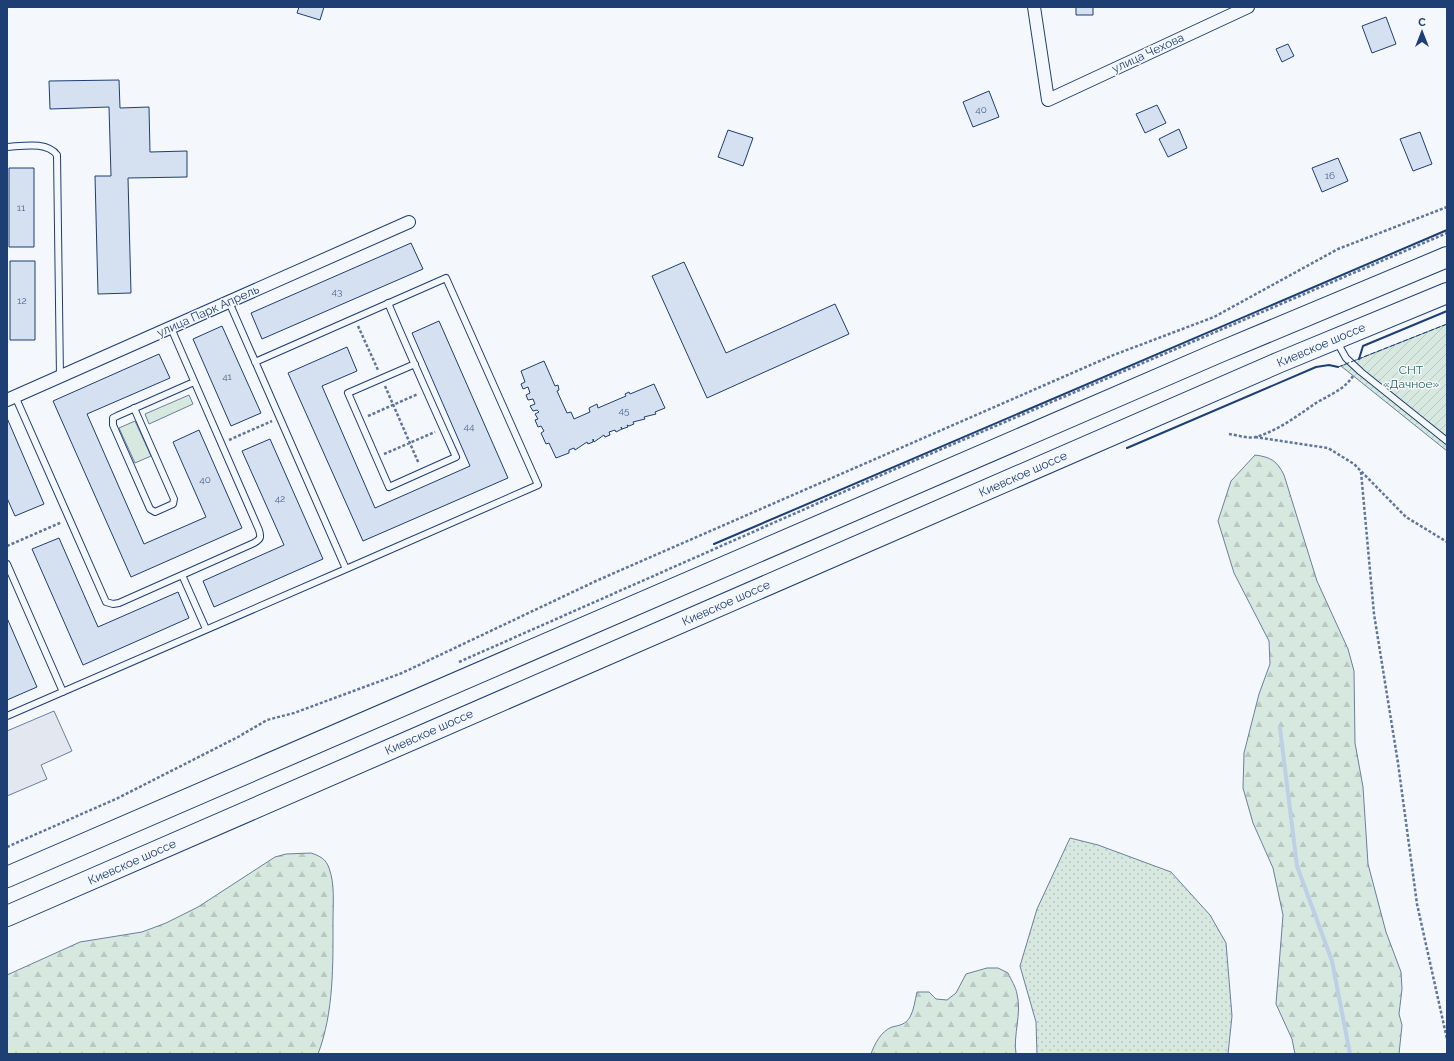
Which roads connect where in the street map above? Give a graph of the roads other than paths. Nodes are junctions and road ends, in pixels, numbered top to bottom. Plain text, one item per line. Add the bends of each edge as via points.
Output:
1 (1034, 7) edge
2 (1248, 7) edge
3 (7, 147) edge
4 (409, 222) dead end
5 (1447, 257) edge
6 (1447, 293) edge
7 (229, 302) junction
8 (388, 303) junction
9 (171, 328) junction
10 (1335, 339) junction
11 (255, 362) junction
12 (415, 364) junction
13 (60, 377) junction
14 (194, 382) junction
15 (11, 398) edge
16 (134, 408) junction
17 (1447, 441) edge
18 (7, 564) edge
19 (346, 569) junction
20 (182, 575) junction
21 (206, 629) junction
22 (63, 692) junction
23 (7, 716) edge
24 (7, 877) edge
25 (7, 916) edge

1 - 2 street, улица Чехова via 1048,100
3 - 13 lane via 46,146 53,149 57,155
4 - 7 street, улица Парк Апрель
5 - 24 highway via 1220,352
6 - 10 highway, Киевское шоссе
7 - 9 street, улица Парк Апрель
7 - 11 lane
8 - 11 lane
8 - 12 lane
8 - 19 lane via 446,278 538,485
9 - 13 street, улица Парк Апрель
9 - 14 lane
10 - 17 lane via 1343,354 1358,369
10 - 25 highway, Киевское шоссе
11 - 19 lane
12 - 12 lane via 456,457 389,487 348,393
13 - 15 street, улица Парк Апрель
14 - 16 lane
14 - 20 lane via 261,536 254,543
15 - 20 lane via 106,602 119,603
16 - 16 lane via 113,418 113,425 150,509 158,512 173,504 174,499
18 - 22 lane
19 - 21 lane
20 - 21 lane
21 - 22 lane
22 - 23 lane

